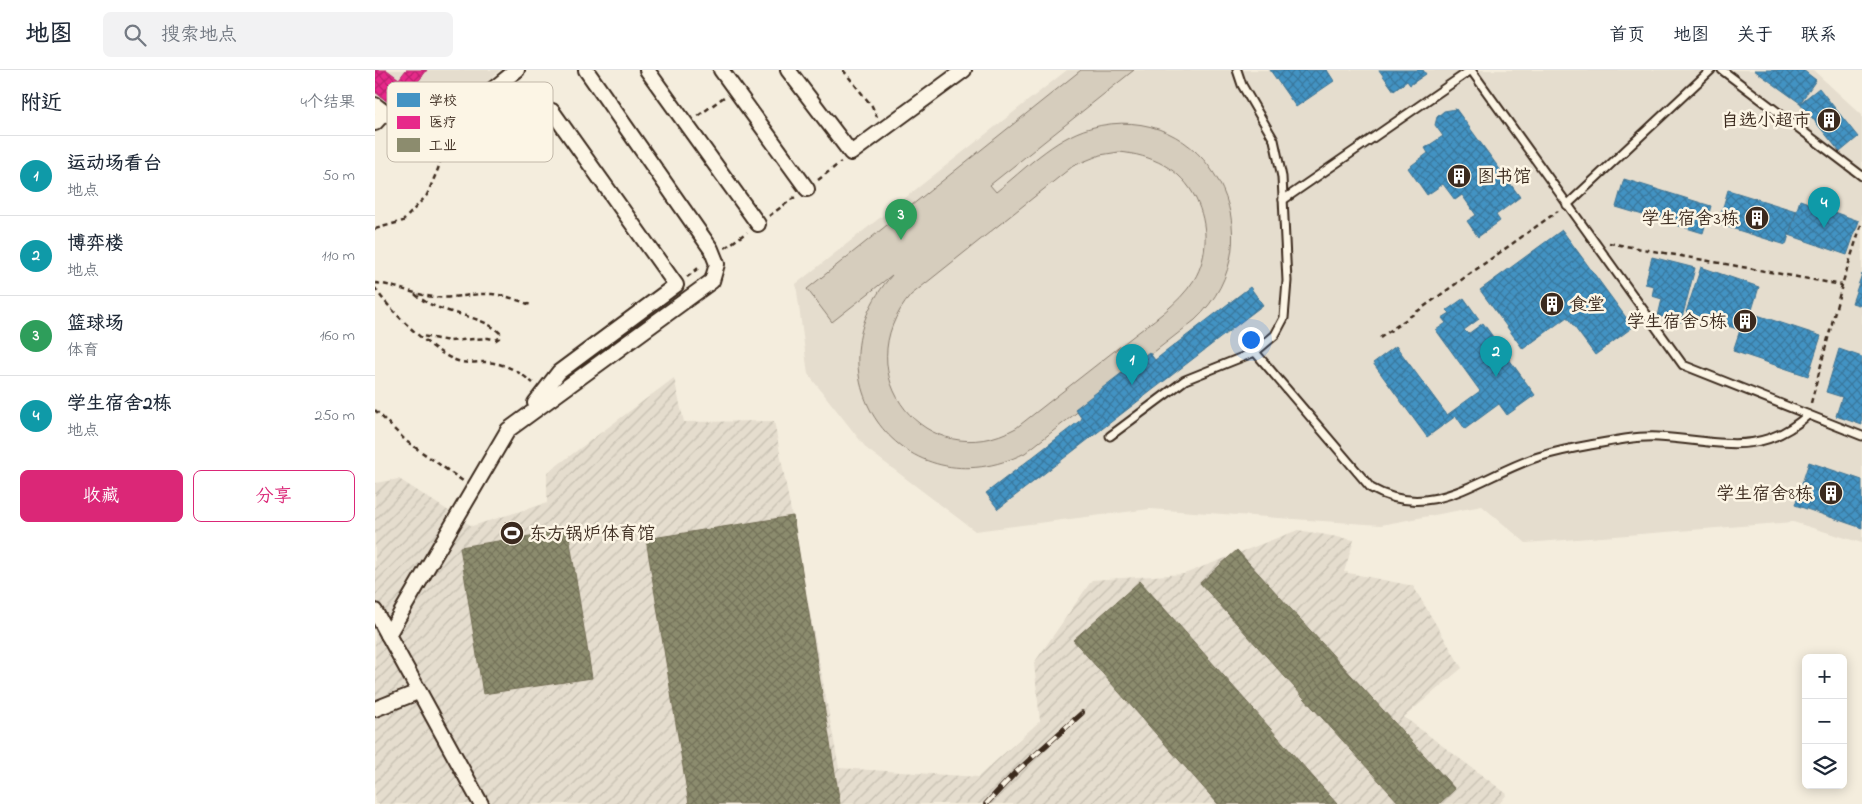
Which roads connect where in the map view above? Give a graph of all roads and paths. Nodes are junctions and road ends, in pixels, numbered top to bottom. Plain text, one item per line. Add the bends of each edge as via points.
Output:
1 (517, 70) edge
2 (586, 70) edge
3 (647, 70) edge
4 (721, 70) edge
5 (788, 70) edge
6 (843, 70) edge
7 (964, 70) edge
8 (1237, 70) edge
9 (1471, 70) edge
10 (1711, 70) edge
11 (1722, 70) edge
12 (501, 82) edge
13 (735, 89) junction
14 (380, 108) edge
15 (553, 114) edge
16 (375, 123) edge
17 (686, 124) junction
18 (883, 130) junction
19 (851, 153) junction
20 (440, 162) edge
21 (1862, 176) edge
22 (807, 189) junction
23 (1283, 200) junction
24 (1567, 205) junction
25 (1862, 222) edge
26 (758, 224) junction
27 (375, 228) edge
28 (1593, 240) junction
29 (714, 256) junction
30 (375, 283) edge
31 (676, 285) junction
32 (1842, 285) junction
33 (375, 288) edge
34 (415, 294) junction
35 (533, 306) dead end
36 (421, 336) junction
37 (1381, 338) dead end
38 (1255, 352) junction
39 (545, 391) junction
40 (375, 410) edge
41 (1808, 414) junction
42 (526, 415) junction
43 (1110, 436) dead end
44 (1862, 436) edge
45 (474, 488) junction
46 (375, 611) edge
47 (388, 635) junction
48 (418, 692) junction
49 (375, 709) edge
50 (481, 804) edge

1 - 12 street
2 - 29 street
3 - 17 street
4 - 13 street
5 - 19 street
6 - 18 path via 872,106
7 - 18 street
8 - 23 lane via 1242,85 1274,140
9 - 23 lane
9 - 24 lane
10 - 24 lane
11 - 21 lane
13 - 17 path
13 - 22 street
14 - 16 street
15 - 31 street
17 - 26 street
18 - 19 street
19 - 22 path
20 - 27 path via 427,195 403,221
22 - 26 path
23 - 38 lane via 1287,281 1284,318 1275,335
24 - 28 lane
24 - 37 path
25 - 32 path
26 - 29 path
28 - 32 path
28 - 41 lane via 1683,365
29 - 31 path
29 - 42 street via 717,264 712,281
30 - 34 path via 391,284
31 - 39 street via 559,372
32 - 41 path
33 - 36 path via 381,298
34 - 35 path via 437,297 493,294
34 - 36 path via 450,313 488,324 500,333 496,340 449,341
36 - 39 path via 437,350 459,362 487,362 511,367
38 - 41 lane via 1371,488 1385,496 1406,501 1433,500 1538,457 1590,445 1655,437 1751,444 1776,438
38 - 43 lane via 1185,380
39 - 42 street
40 - 45 path via 406,441
41 - 44 lane
42 - 45 street via 508,430
45 - 47 street
46 - 47 street
47 - 48 street
48 - 49 street
48 - 50 street

